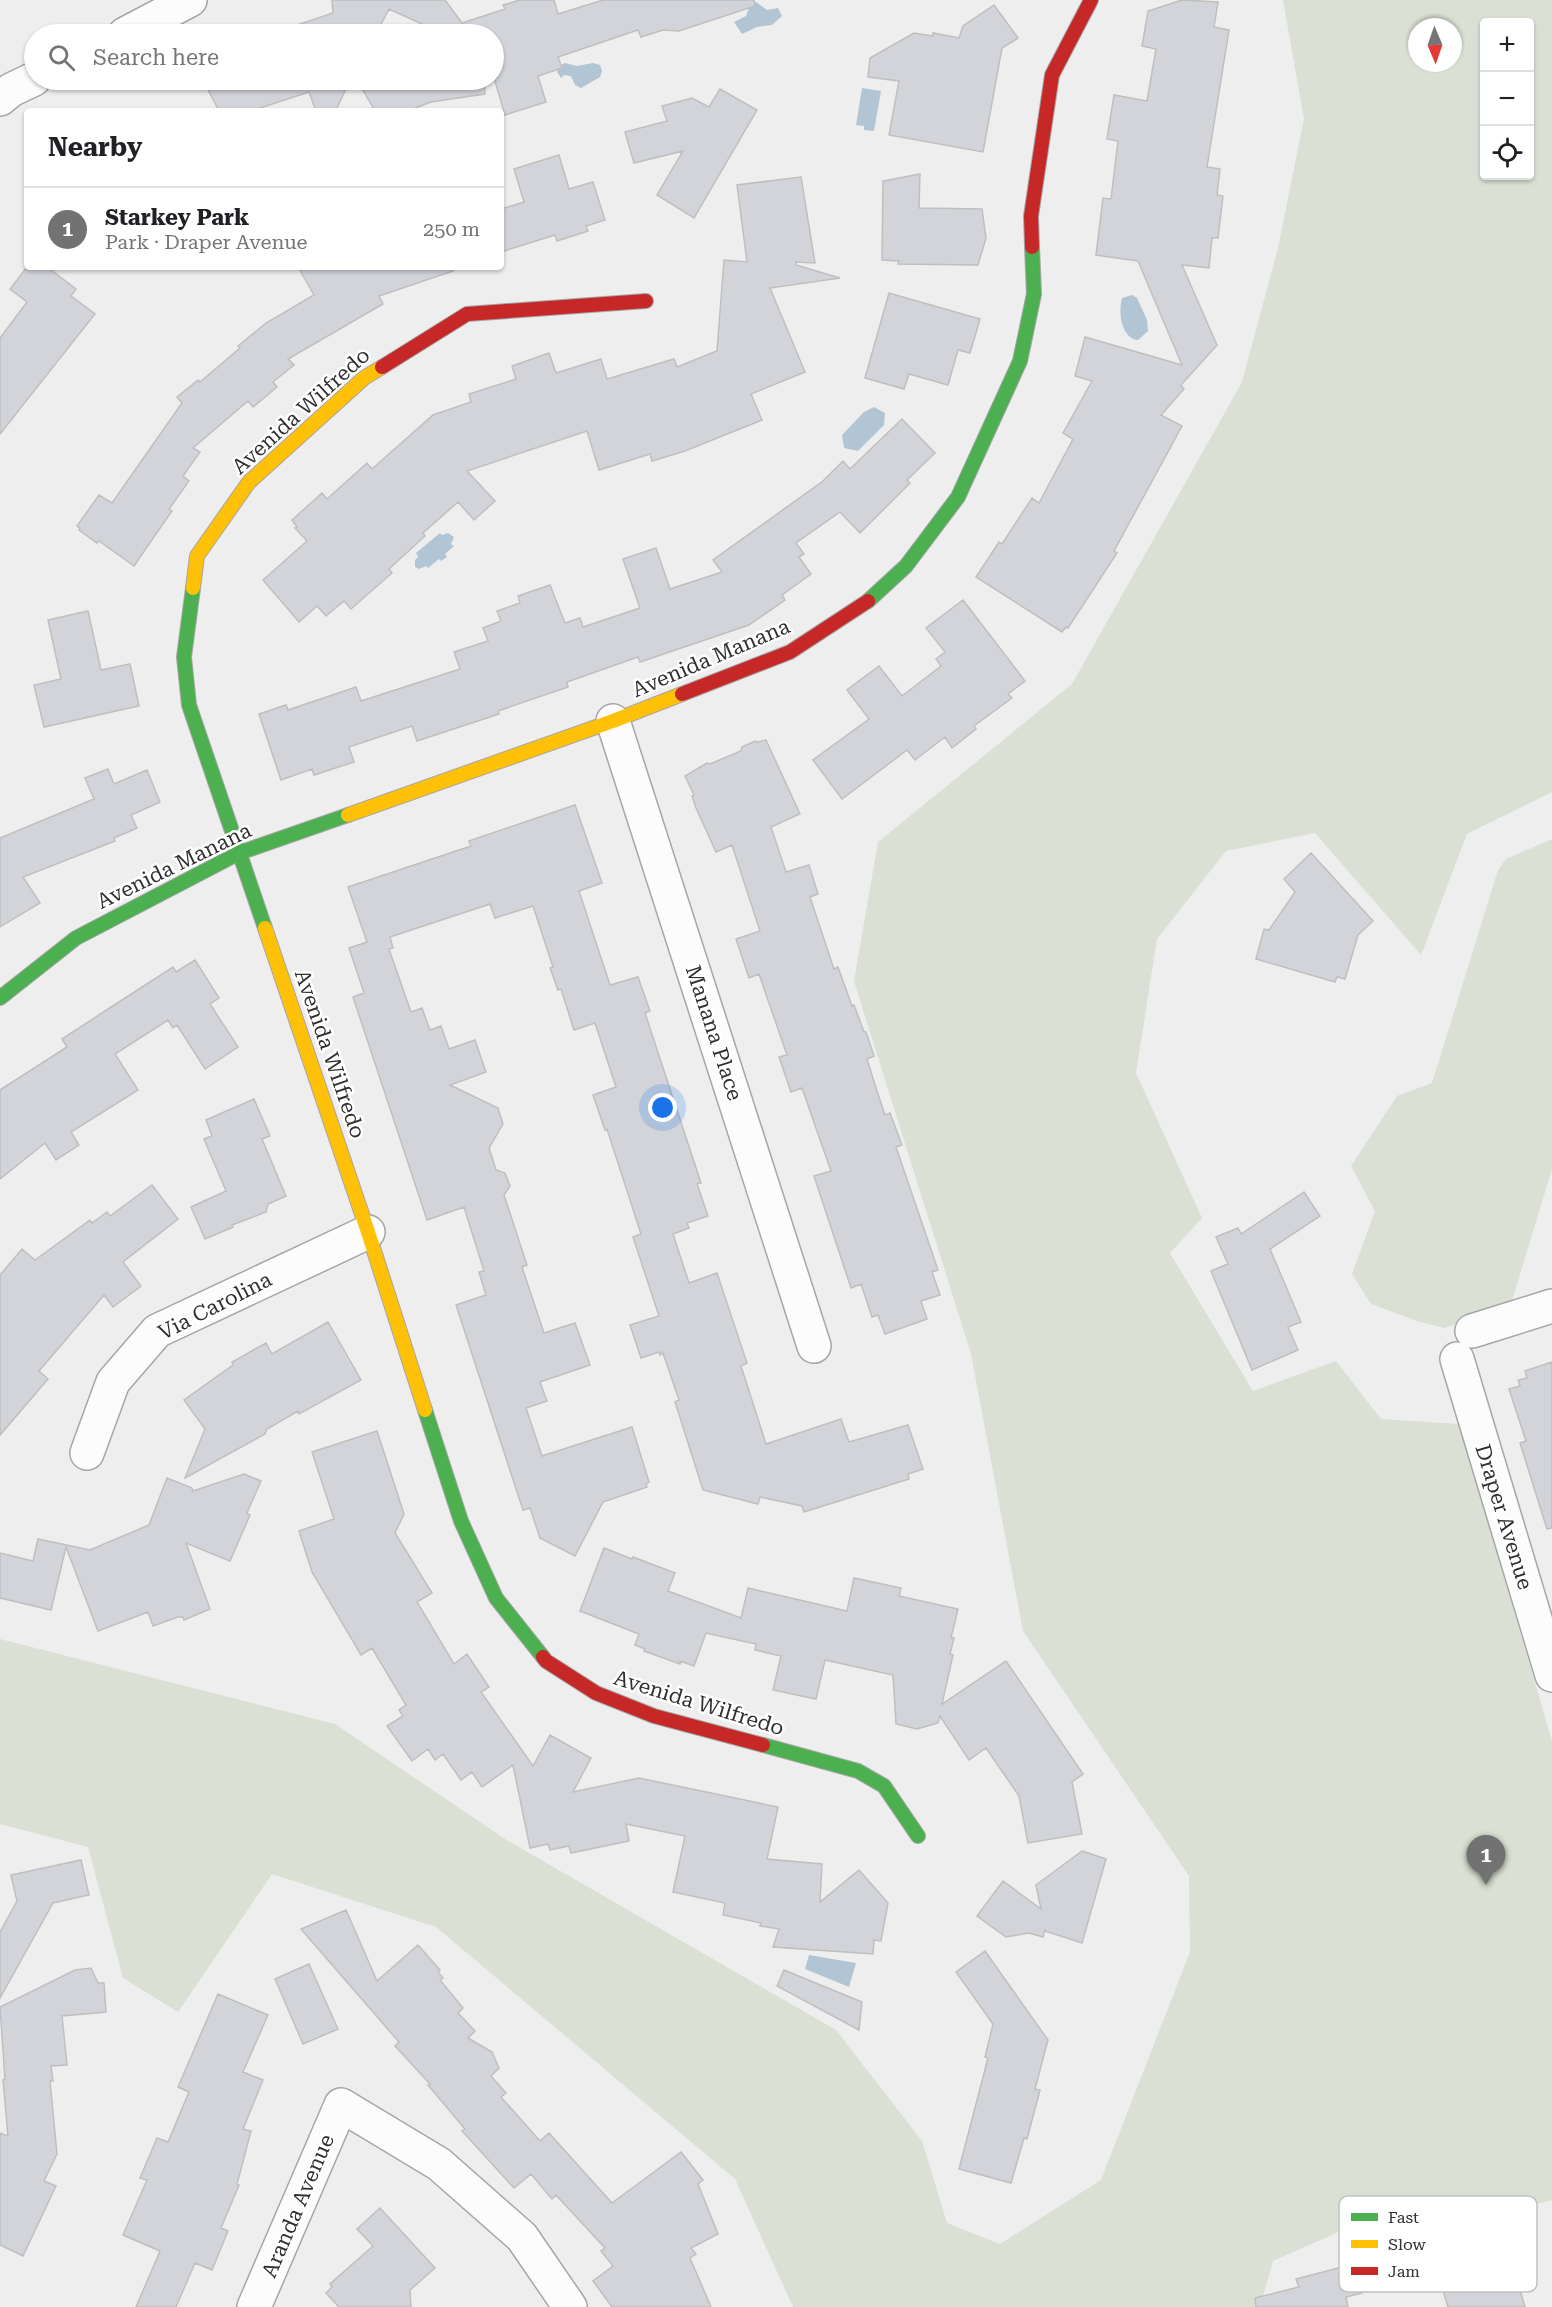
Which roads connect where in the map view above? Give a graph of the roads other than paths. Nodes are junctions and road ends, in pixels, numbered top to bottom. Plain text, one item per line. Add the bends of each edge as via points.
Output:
1 (190, 0) edge
2 (1091, 0) edge
3 (144, 24) edge
4 (24, 84) edge
5 (0, 99) edge
6 (646, 301) dead end
7 (613, 721) junction
8 (239, 853) junction
9 (0, 998) edge
10 (368, 1232) junction
11 (1552, 1306) edge
12 (814, 1346) dead end
13 (87, 1453) dead end
14 (1549, 1655) edge
15 (918, 1836) dead end
16 (254, 2307) edge
17 (570, 2307) edge

1 - 3 street
2 - 7 street, Avenida Manana via 1052,75 1031,216 1034,294 1020,361 958,498 906,566 869,600 790,652
4 - 5 street
6 - 8 street, Avenida Wilfredo via 467,314 364,378 249,482 197,556 184,657 189,705
7 - 8 street, Avenida Manana
7 - 12 street, Manana Place
8 - 9 street, Avenida Manana via 76,938
8 - 10 street, Avenida Wilfredo
10 - 13 street, Via Carolina via 157,1331 113,1382
10 - 15 street, Avenida Wilfredo via 461,1521 496,1598 546,1661 596,1693 654,1716 858,1771 884,1786
11 - 14 street, Draper Avenue via 1464,1345
16 - 17 street, Aranda Avenue via 341,2105 439,2164 522,2237

